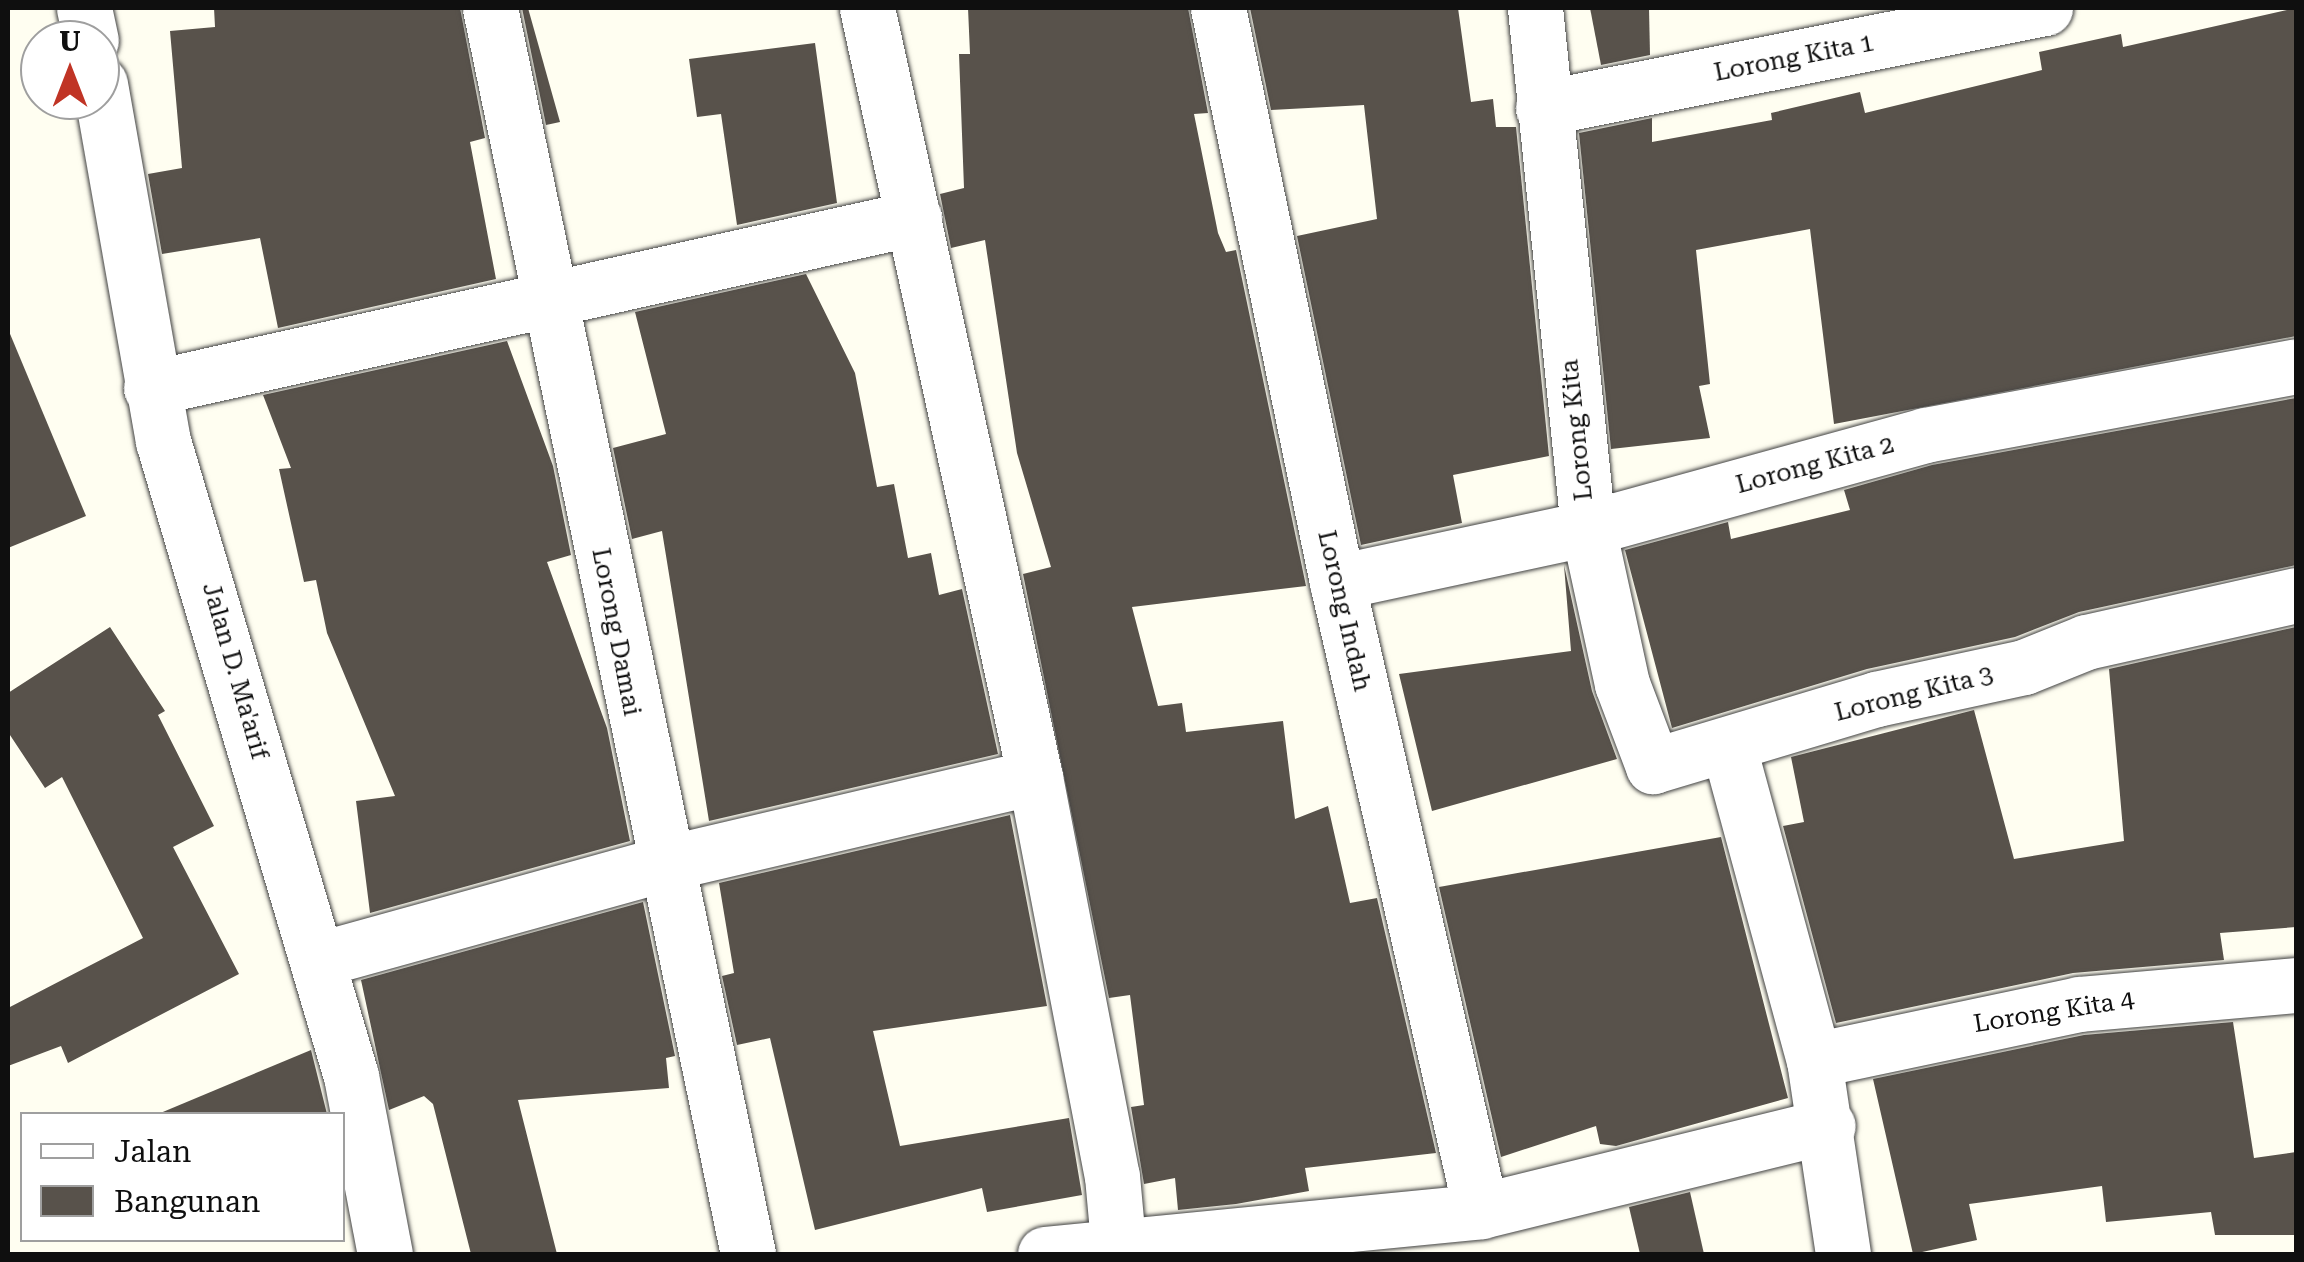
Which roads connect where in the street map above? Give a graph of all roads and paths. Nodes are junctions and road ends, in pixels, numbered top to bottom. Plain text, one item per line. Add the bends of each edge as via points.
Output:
1 (490, 8) edge
2 (867, 8) edge
3 (1218, 8) edge
4 (1535, 8) edge
5 (2046, 8) edge
6 (1543, 108) junction
7 (106, 120) edge
8 (914, 218) junction
9 (548, 298) junction
10 (2296, 366) edge
11 (151, 388) junction
12 (1588, 528) junction
13 (1337, 582) junction
14 (2296, 596) edge
15 (1729, 748) junction
16 (1035, 777) junction
17 (662, 864) junction
18 (317, 960) junction
19 (2296, 986) edge
20 (1814, 1060) junction
21 (1828, 1126) junction
22 (1481, 1211) junction
23 (1118, 1242) junction
24 (1350, 1242) edge
25 (385, 1254) edge
26 (748, 1254) edge
27 (1045, 1254) edge
28 (1843, 1254) edge

1 - 9 street, Lorong Damai
2 - 8 street
3 - 13 street, Lorong Indah
4 - 6 street, Lorong Kita
5 - 6 street, Lorong Kita 1
6 - 12 street, Lorong Kita
7 - 11 street, Jalan D. Ma'arif
8 - 9 street
8 - 16 street
9 - 11 street
9 - 17 street, Lorong Damai
10 - 12 street, Lorong Kita 2 via 1926,435
11 - 18 street, Jalan D. Ma'arif
12 - 13 street, Lorong Kita 2
12 - 15 street, Lorong Kita via 1622,684 1653,766
13 - 22 street, Lorong Indah
14 - 15 street, Lorong Kita 3 via 2086,642 2024,668 1876,699
15 - 20 street
16 - 17 street
16 - 23 street
17 - 18 street
17 - 26 street, Lorong Damai
18 - 25 street, Jalan D. Ma'arif via 351,1076
19 - 20 street, Lorong Kita 4 via 2079,1004
20 - 21 street
21 - 22 street
21 - 28 street
22 - 24 street
23 - 24 street
23 - 27 street

